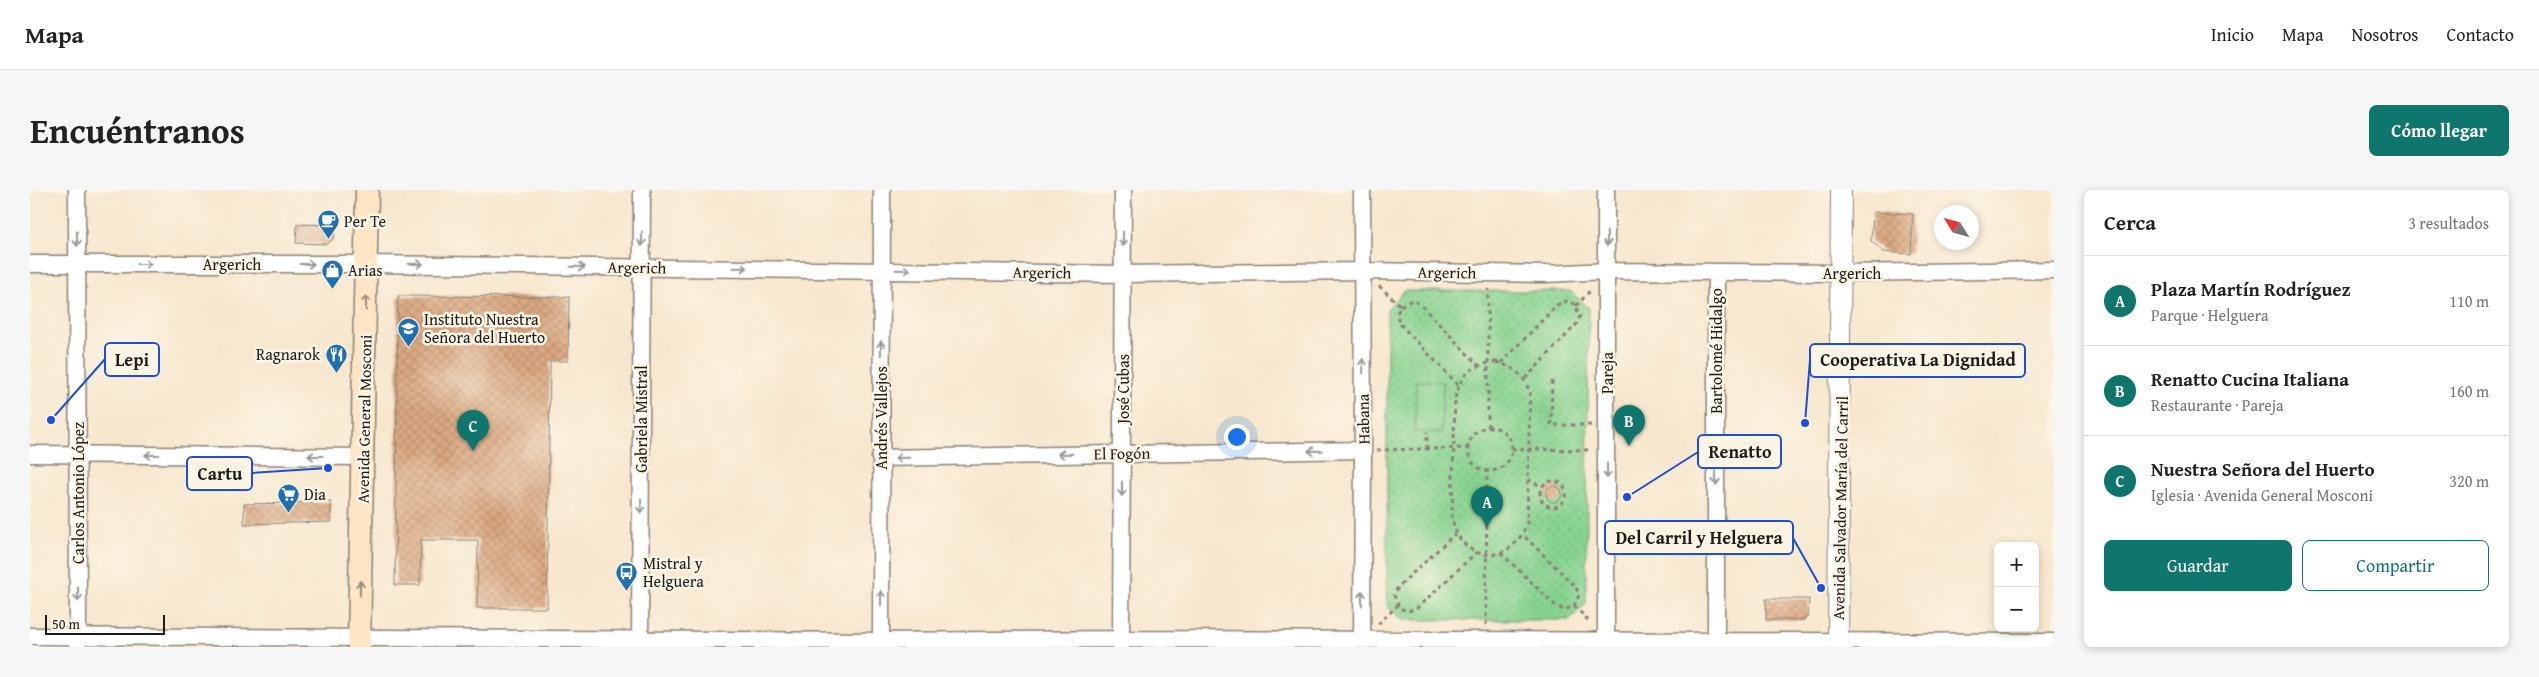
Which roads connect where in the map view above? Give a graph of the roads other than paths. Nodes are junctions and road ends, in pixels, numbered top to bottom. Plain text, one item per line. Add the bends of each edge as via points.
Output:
1 (77, 190) edge
2 (367, 190) edge
3 (642, 190) edge
4 (882, 190) edge
5 (1123, 190) edge
6 (1362, 190) edge
7 (1606, 190) edge
8 (1842, 190) edge
9 (30, 264) edge
10 (78, 264) junction
11 (367, 264) junction
12 (642, 267) junction
13 (882, 270) junction
14 (2054, 270) edge
15 (1362, 271) junction
16 (1607, 271) junction
17 (1716, 272) junction
18 (1842, 273) junction
19 (1123, 274) junction
20 (1363, 450) junction
21 (1122, 453) junction
22 (30, 454) edge
23 (77, 454) junction
24 (364, 457) junction
25 (880, 458) junction
26 (30, 636) edge
27 (1716, 640) junction
28 (78, 642) edge
29 (359, 642) edge
30 (640, 642) edge
31 (2054, 642) edge
32 (1121, 643) edge
33 (1362, 643) edge
34 (1606, 643) edge
35 (881, 644) edge
36 (1838, 644) edge

1 -> 10 street, Carlos Antonio López
2 - 11 main road, Avenida General Mosconi
3 -> 12 street, Gabriela Mistral
4 - 13 street, Andrés Vallejos
5 -> 19 street, José Cubas
6 - 15 street, Habana
7 -> 16 street, Pareja
8 - 18 street, Avenida Salvador María del Carril
9 - 10 street, Argerich
10 -> 11 street, Argerich
10 - 23 street, Carlos Antonio López
11 -> 12 street, Argerich
24 -> 11 main road, Avenida General Mosconi
12 -> 13 street, Argerich
12 -> 30 street, Gabriela Mistral
13 -> 19 street, Argerich
25 -> 13 street, Andrés Vallejos
14 - 18 street, Argerich
15 - 16 street, Argerich via 1545,274
15 - 19 street, Argerich
20 -> 15 street, Habana
16 - 17 street, Argerich
16 -> 34 street, Pareja
17 - 18 street, Argerich
17 -> 27 street, Bartolomé Hidalgo
18 - 36 street, Avenida Salvador María del Carril
19 - 21 street, José Cubas
20 -> 21 street, El Fogón
33 -> 20 street, Habana
21 -> 25 street, El Fogón
21 -> 32 street, José Cubas
22 - 23 street
24 -> 23 street
23 -> 28 street, Carlos Antonio López
29 -> 24 main road, Avenida General Mosconi
35 -> 25 street, Andrés Vallejos
26 - 28 street
27 - 34 street
27 - 36 street
28 - 29 street
29 - 30 street
30 - 35 street
31 - 36 street
32 - 33 street
32 - 35 street
33 - 34 street via 1486,640

